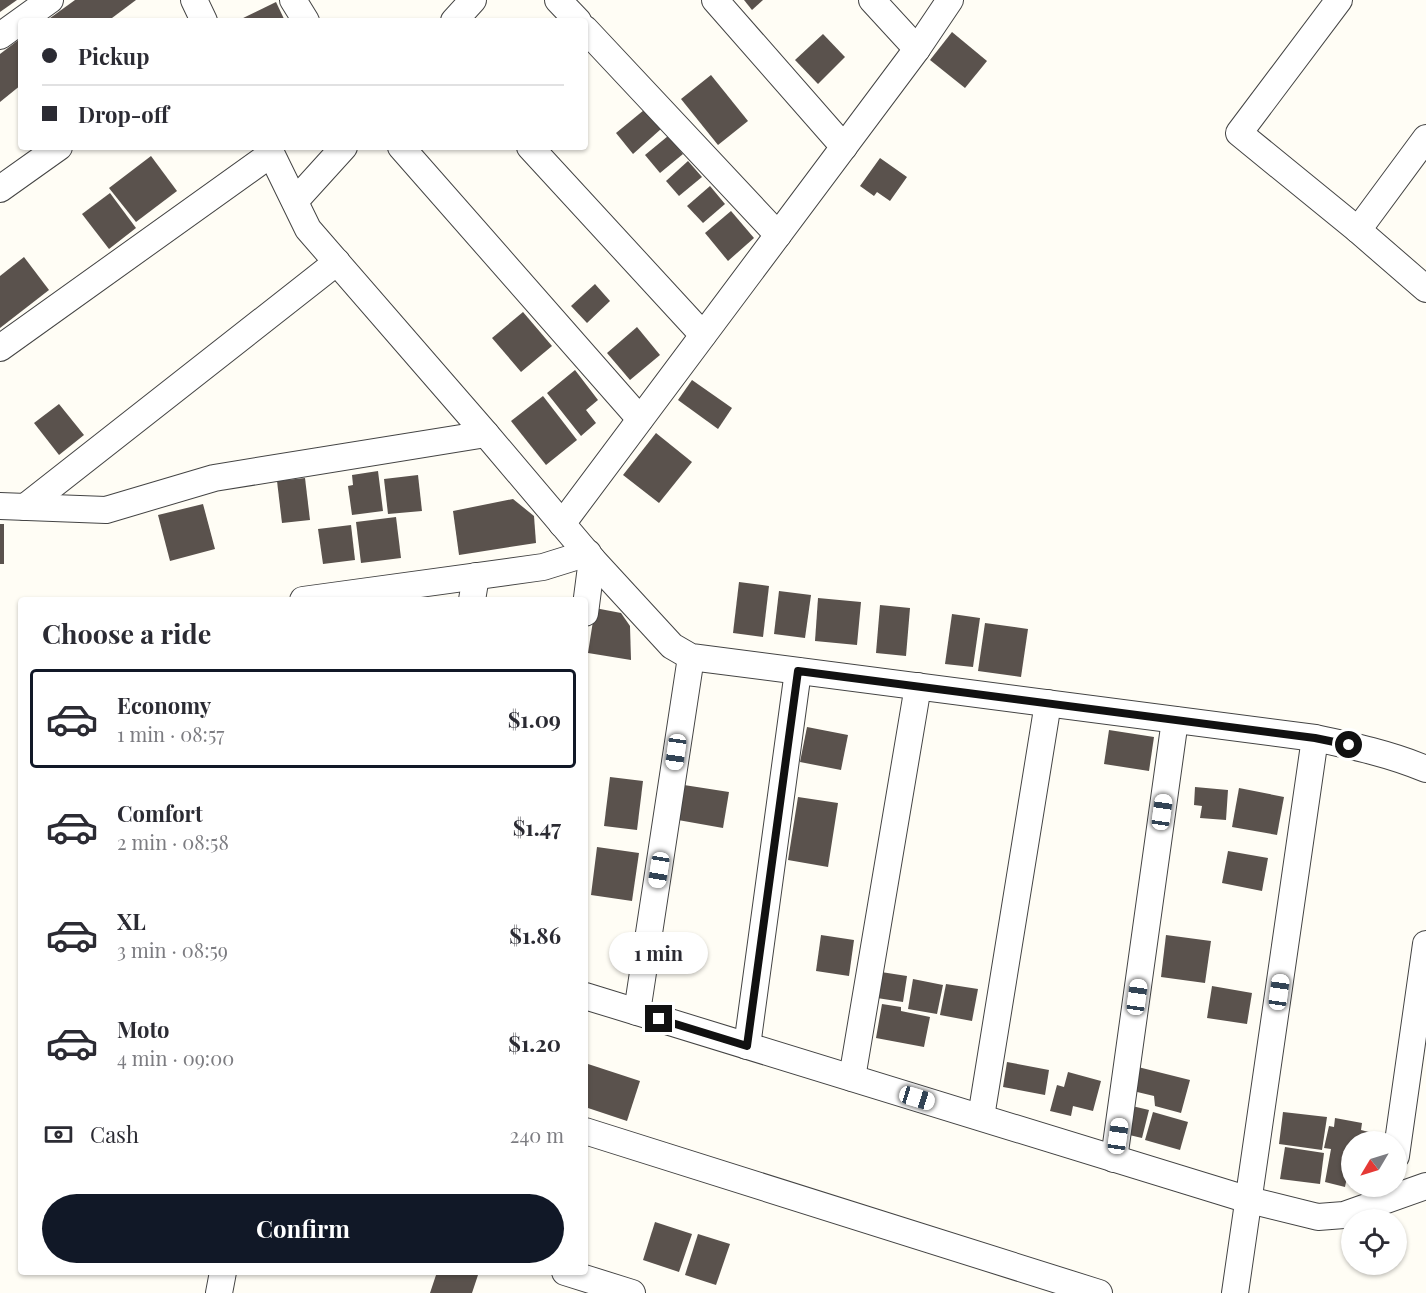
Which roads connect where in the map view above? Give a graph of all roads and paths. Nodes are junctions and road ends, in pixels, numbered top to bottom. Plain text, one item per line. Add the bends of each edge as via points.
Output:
1 (50, 0) edge
2 (194, 0) edge
3 (293, 0) edge
4 (473, 0) edge
5 (558, 0) edge
6 (715, 0) edge
7 (872, 0) edge
8 (950, 0) edge
9 (1339, 0) edge
10 (25, 18) edge
11 (203, 18) edge
12 (304, 18) edge
13 (457, 18) edge
14 (575, 18) edge
15 (18, 23) edge
16 (588, 32) edge
17 (0, 36) edge
18 (917, 49) junction
19 (1426, 138) edge
20 (844, 147) junction
21 (55, 150) edge
22 (270, 150) edge
23 (341, 150) edge
24 (404, 150) edge
25 (533, 150) edge
26 (0, 189) edge
27 (295, 201) junction
28 (1358, 230) junction
29 (778, 235) junction
30 (337, 262) junction
31 (1426, 289) edge
32 (703, 335) junction
33 (0, 348) edge
34 (640, 419) junction
35 (486, 434) junction
36 (13, 506) edge
37 (562, 524) junction
38 (590, 556) junction
39 (474, 588) edge
40 (349, 597) edge
41 (586, 597) edge
42 (691, 657) junction
43 (798, 671) junction
44 (918, 686) junction
45 (1048, 703) junction
46 (1175, 720) junction
47 (1315, 738) junction
48 (1426, 769) edge
49 (1426, 944) edge
50 (588, 997) edge
51 (638, 1012) junction
52 (747, 1046) junction
53 (1417, 1073) edge
54 (852, 1078) junction
55 (981, 1118) junction
56 (1402, 1131) edge
57 (588, 1132) edge
58 (1114, 1158) junction
59 (1426, 1186) edge
60 (1407, 1190) edge
61 (1383, 1197) edge
62 (1249, 1200) junction
63 (223, 1275) edge
64 (575, 1275) edge
65 (219, 1293) edge
66 (632, 1293) edge
67 (1099, 1293) edge
68 (1235, 1293) edge

1 - 10 street
2 - 11 street
3 - 12 street
4 - 13 street
5 - 14 street
6 - 20 street
7 - 18 street
8 - 18 street
9 - 28 street via 1239,133
15 - 17 street
16 - 29 street
18 - 20 street
19 - 28 street
20 - 29 street
21 - 26 street
22 - 27 street
22 - 33 street
23 - 27 street
24 - 34 street
25 - 32 street
27 - 30 street via 308,229
28 - 31 street
29 - 32 street
30 - 35 street
30 - 36 street
32 - 34 street
34 - 37 street
35 - 36 street via 214,478 106,510
35 - 37 street
37 - 38 street
38 - 39 street
38 - 41 street
38 - 42 street via 672,646
39 - 40 street
42 - 43 street
42 - 51 street
43 - 44 street
43 - 52 street
44 - 45 street
44 - 54 street
45 - 46 street
45 - 55 street
46 - 47 street
46 - 58 street
47 - 48 street via 1367,748
47 - 62 street
49 - 53 street
50 - 51 street
51 - 52 street
52 - 54 street
53 - 56 street
54 - 55 street
55 - 58 street
57 - 67 street
58 - 62 street
59 - 60 street
61 - 62 street via 1344,1215 1318,1217
62 - 68 street
63 - 65 street
64 - 66 street

